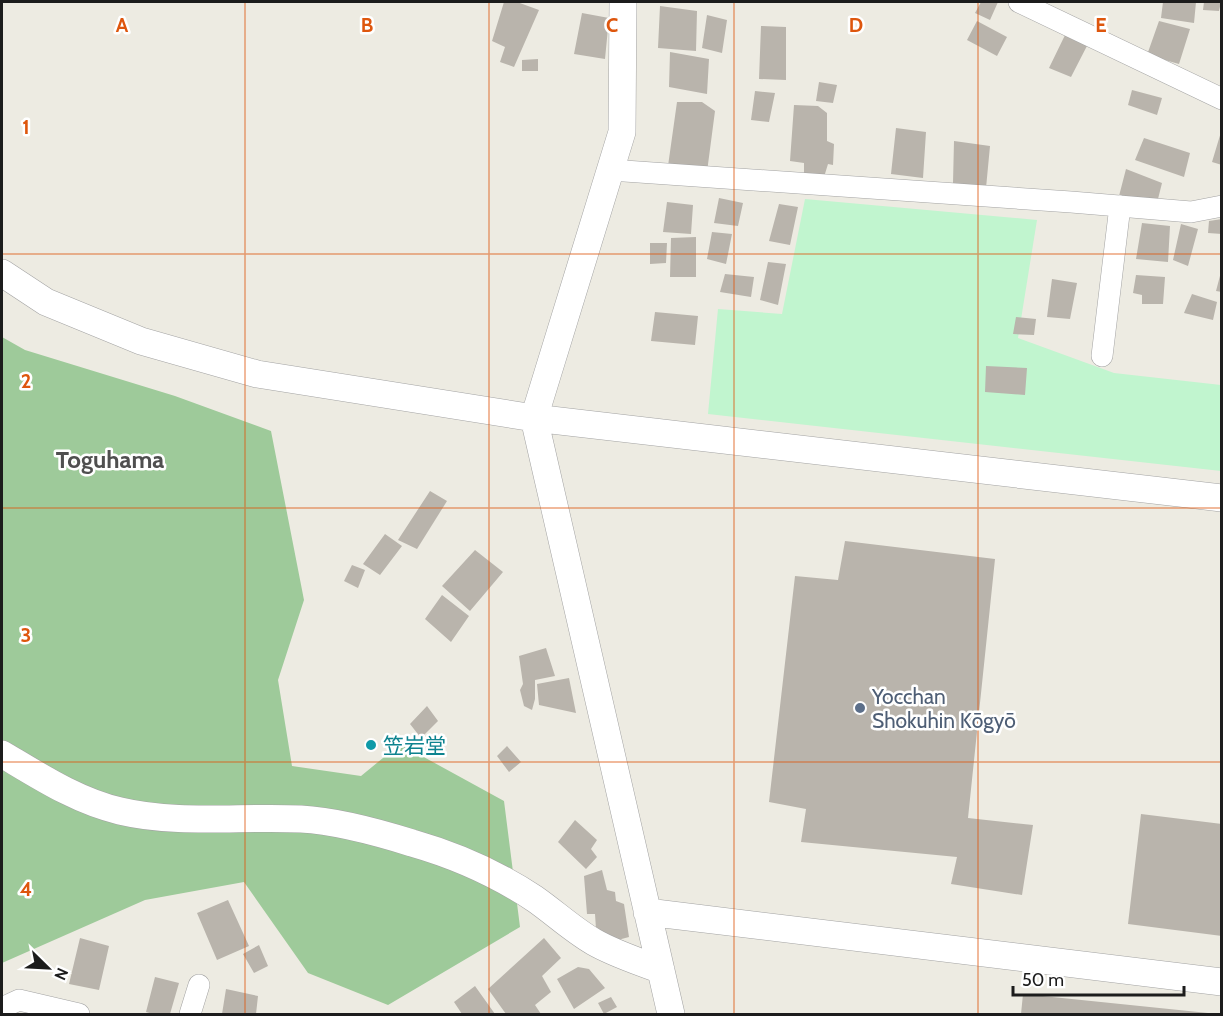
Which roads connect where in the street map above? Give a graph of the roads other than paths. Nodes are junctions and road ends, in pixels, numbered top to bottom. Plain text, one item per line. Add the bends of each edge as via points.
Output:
1 (623, 2) edge
2 (1020, 2) edge
3 (1221, 99) edge
4 (610, 170) junction
5 (1120, 206) junction
6 (1221, 206) edge
7 (2, 273) edge
8 (1102, 356) dead end
9 (534, 418) junction
10 (1221, 498) edge
11 (2, 754) edge
12 (647, 912) junction
13 (661, 970) junction
14 (1221, 982) edge
15 (199, 985) dead end
16 (2, 1014) edge
17 (79, 1014) edge
18 (190, 1014) edge
19 (671, 1014) edge

1 - 4 street via 622,132
2 - 3 street
4 - 5 street
4 - 9 street
5 - 6 street via 1191,212
5 - 8 street
7 - 9 street via 46,302 141,341 257,374
9 - 10 street
9 - 12 street
11 - 13 street via 62,789 118,811 171,819 303,819 413,843 501,880 593,942
12 - 13 street
12 - 14 street
13 - 19 street
15 - 18 street
16 - 17 street via 3,1007 19,1000

